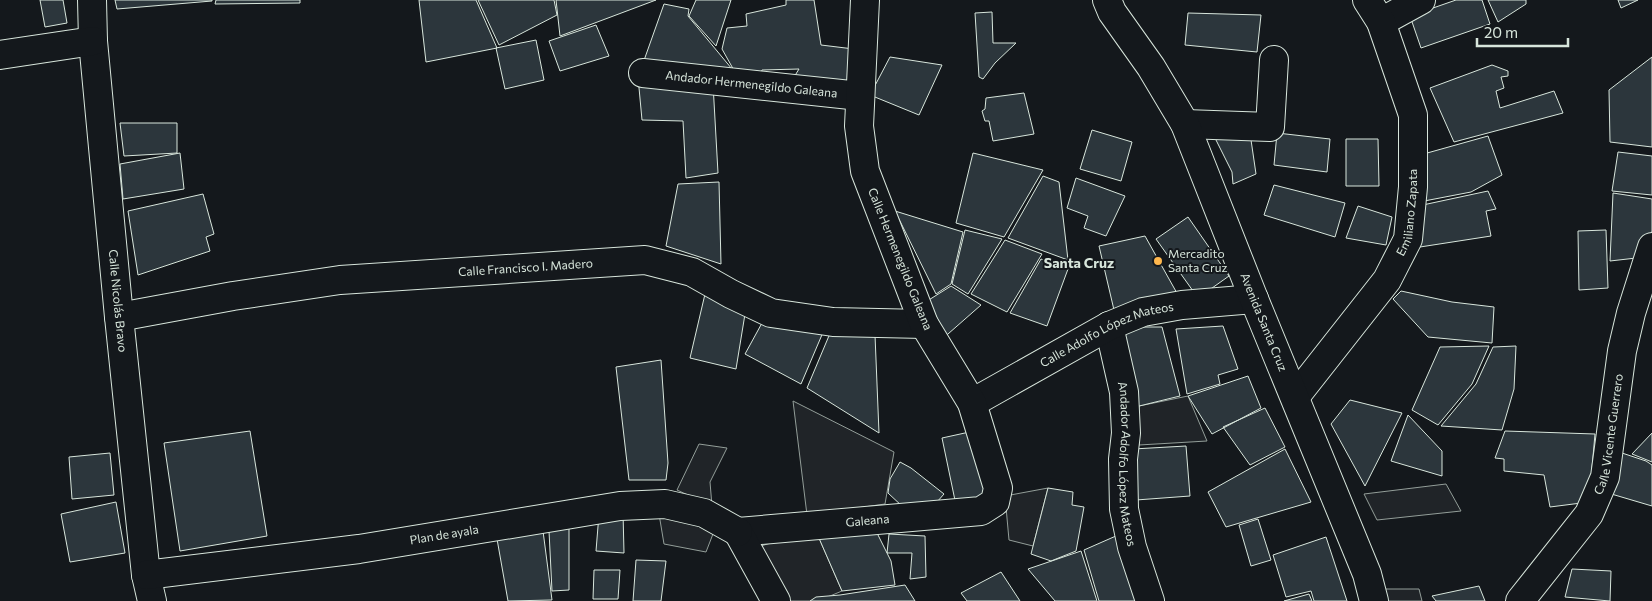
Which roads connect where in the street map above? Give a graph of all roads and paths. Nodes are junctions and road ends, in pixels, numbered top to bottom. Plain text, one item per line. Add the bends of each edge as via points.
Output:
1 (92, 0) edge
2 (865, 0) edge
3 (1107, 0) edge
4 (1421, 0) edge
5 (1374, 11) edge
6 (93, 41) junction
7 (0, 55) edge
8 (1274, 60) dead end
9 (642, 74) dead end
10 (860, 96) junction
11 (1185, 124) junction
12 (1652, 247) edge
13 (1254, 299) junction
14 (119, 317) junction
15 (924, 324) junction
16 (1109, 326) junction
17 (1295, 397) junction
18 (972, 403) junction
19 (995, 502) joint
20 (738, 532) junction
21 (149, 588) edge
22 (776, 601) edge
23 (1150, 601) edge
24 (1374, 601) edge
25 (1520, 601) edge

1 - 6 street, Calle Nicolás Bravo
2 - 10 street, Calle Hermenegildo Galeana
3 - 11 street, Avenida Santa Cruz
4 - 5 street
5 - 17 street, Emiliano Zapata via 1414,115 1414,187 1408,239 1387,280
6 - 7 street
6 - 14 street, Calle Nicolás Bravo
8 - 11 street via 1270,127
9 - 10 street, Andador Hermenegildo Galeana
10 - 15 street, Calle Hermenegildo Galeana via 865,171
11 - 13 street, Avenida Santa Cruz
12 - 25 street, Calle Vicente Guerrero via 1622,351 1605,477 1589,514
13 - 16 street, Calle Adolfo López Mateos via 1163,308 1143,312
13 - 17 street, Avenida Santa Cruz
14 - 15 street, Calle Francisco I. Madero via 340,280 645,260 692,272 771,313 833,322
14 - 21 street, Calle Nicolás Bravo
15 - 18 street, Calle Hermenegildo Galeana
16 - 18 street, Calle Adolfo López Mateos
16 - 23 street, Andador Adolfo López Mateos via 1124,392 1124,509 1132,547
17 - 24 street, Avenida Santa Cruz via 1368,574
18 - 19 street, Calle Hermenegildo Galeana via 998,488
19 - 20 street, Galeana via 980,511
20 - 21 street, Plan de ayala via 704,513 665,504 620,506
20 - 22 street

